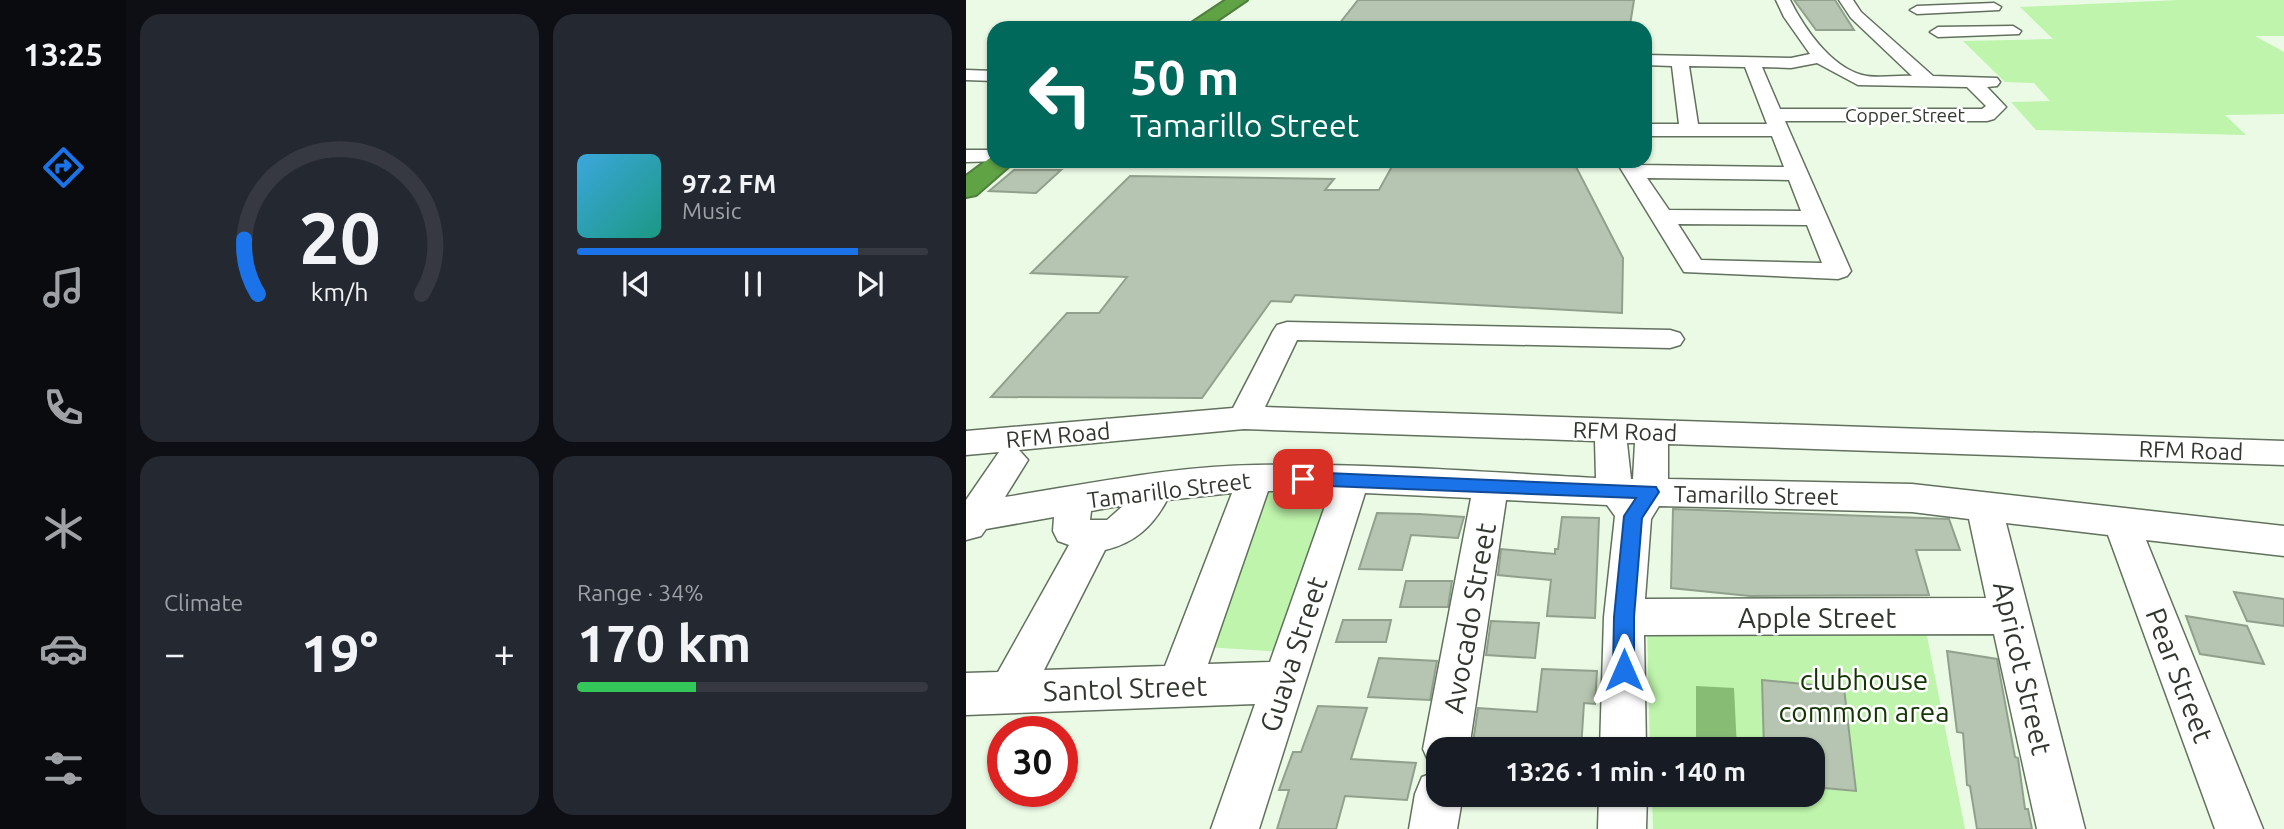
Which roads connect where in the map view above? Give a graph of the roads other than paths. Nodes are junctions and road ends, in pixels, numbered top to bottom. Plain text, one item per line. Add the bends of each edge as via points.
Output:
1 (1238, 0) edge
2 (1783, 0) edge
3 (1846, 0) edge
4 (1991, 4) edge
5 (1204, 21) edge
6 (1938, 32) junction
7 (1957, 51) dead end
8 (1921, 52) dead end
9 (1897, 53) junction
10 (1820, 57) junction
11 (1652, 60) edge
12 (1680, 61) junction
13 (1751, 62) junction
14 (966, 75) edge
15 (987, 76) edge
16 (1928, 81) junction
17 (1971, 81) junction
18 (1993, 82) dead end
19 (1777, 123) junction
20 (1652, 130) edge
21 (1689, 130) junction
22 (966, 156) edge
23 (987, 156) edge
24 (1652, 167) edge
25 (993, 168) edge
26 (1630, 168) edge
27 (1798, 174) junction
28 (966, 189) edge
29 (1661, 217) junction
30 (1816, 218) junction
31 (1670, 339) dead end
32 (1244, 418) junction
33 (1611, 430) junction
34 (1652, 432) junction
35 (966, 443) edge
36 (2284, 453) edge
37 (1011, 460) dead end
38 (1255, 478) junction
39 (1352, 479) junction
40 (1491, 486) junction
41 (1148, 488) junction
42 (1077, 500) junction
43 (1633, 500) junction
44 (1984, 506) junction
45 (971, 522) edge
46 (2121, 522) junction
47 (1093, 537) junction
48 (2279, 546) edge
49 (2010, 616) junction
50 (1624, 617) junction
51 (1284, 682) junction
52 (1179, 686) junction
53 (1010, 692) junction
54 (966, 694) edge
55 (1448, 737) edge
56 (1623, 737) edge
57 (1436, 807) edge
58 (1623, 807) edge
59 (1235, 829) edge
60 (1433, 829) edge
61 (1622, 829) edge
62 (2061, 829) edge
63 (2239, 829) edge

1 - 5 highway
2 - 10 street
3 - 9 street
4 - 6 street via 1917,10
4 - 6 street via 2013,31
6 - 7 street
8 - 9 street
9 - 16 street
10 - 13 street via 1791,63
10 - 16 street via 1858,80
11 - 12 street
12 - 13 street
12 - 21 street
13 - 19 street
14 - 15 street
16 - 17 street
17 - 18 street
17 - 19 street, Copper Street via 1997,107 1987,115
19 - 21 street
19 - 27 street
20 - 21 street
22 - 23 street
24 - 27 street
25 - 28 highway
26 - 29 street
27 - 30 street
29 - 30 street
29 - 30 street via 1693,267 1838,271
31 - 32 street via 1287,331
32 - 33 street, RFM Road
32 - 35 street, RFM Road
33 - 34 street, RFM Road
33 - 43 street via 1611,460
34 - 36 street, RFM Road
34 - 43 street
37 - 45 street
38 - 39 street, Tamarillo Street
38 - 41 street, Tamarillo Street
38 - 52 street
39 - 40 street, Tamarillo Street
39 - 51 street, Guava Street
40 - 43 street, Tamarillo Street
40 - 55 street, Avocado Street
41 - 42 street, Tamarillo Street
41 - 47 street via 1150,499 1134,521
42 - 45 street, Tamarillo Street
42 - 47 street via 1071,531
43 - 44 street, Tamarillo Street via 1912,498
43 - 50 street
44 - 46 street, Tamarillo Street
44 - 49 street, Apricot Street
46 - 48 street, Tamarillo Street
46 - 63 street, Pear Street
47 - 53 street
49 - 50 street, Apple Street
49 - 62 street, Apricot Street
50 - 56 street
51 - 52 street, Santol Street
51 - 59 street, Guava Street
52 - 53 street, Santol Street
53 - 54 street, Santol Street
57 - 60 street
58 - 61 street

